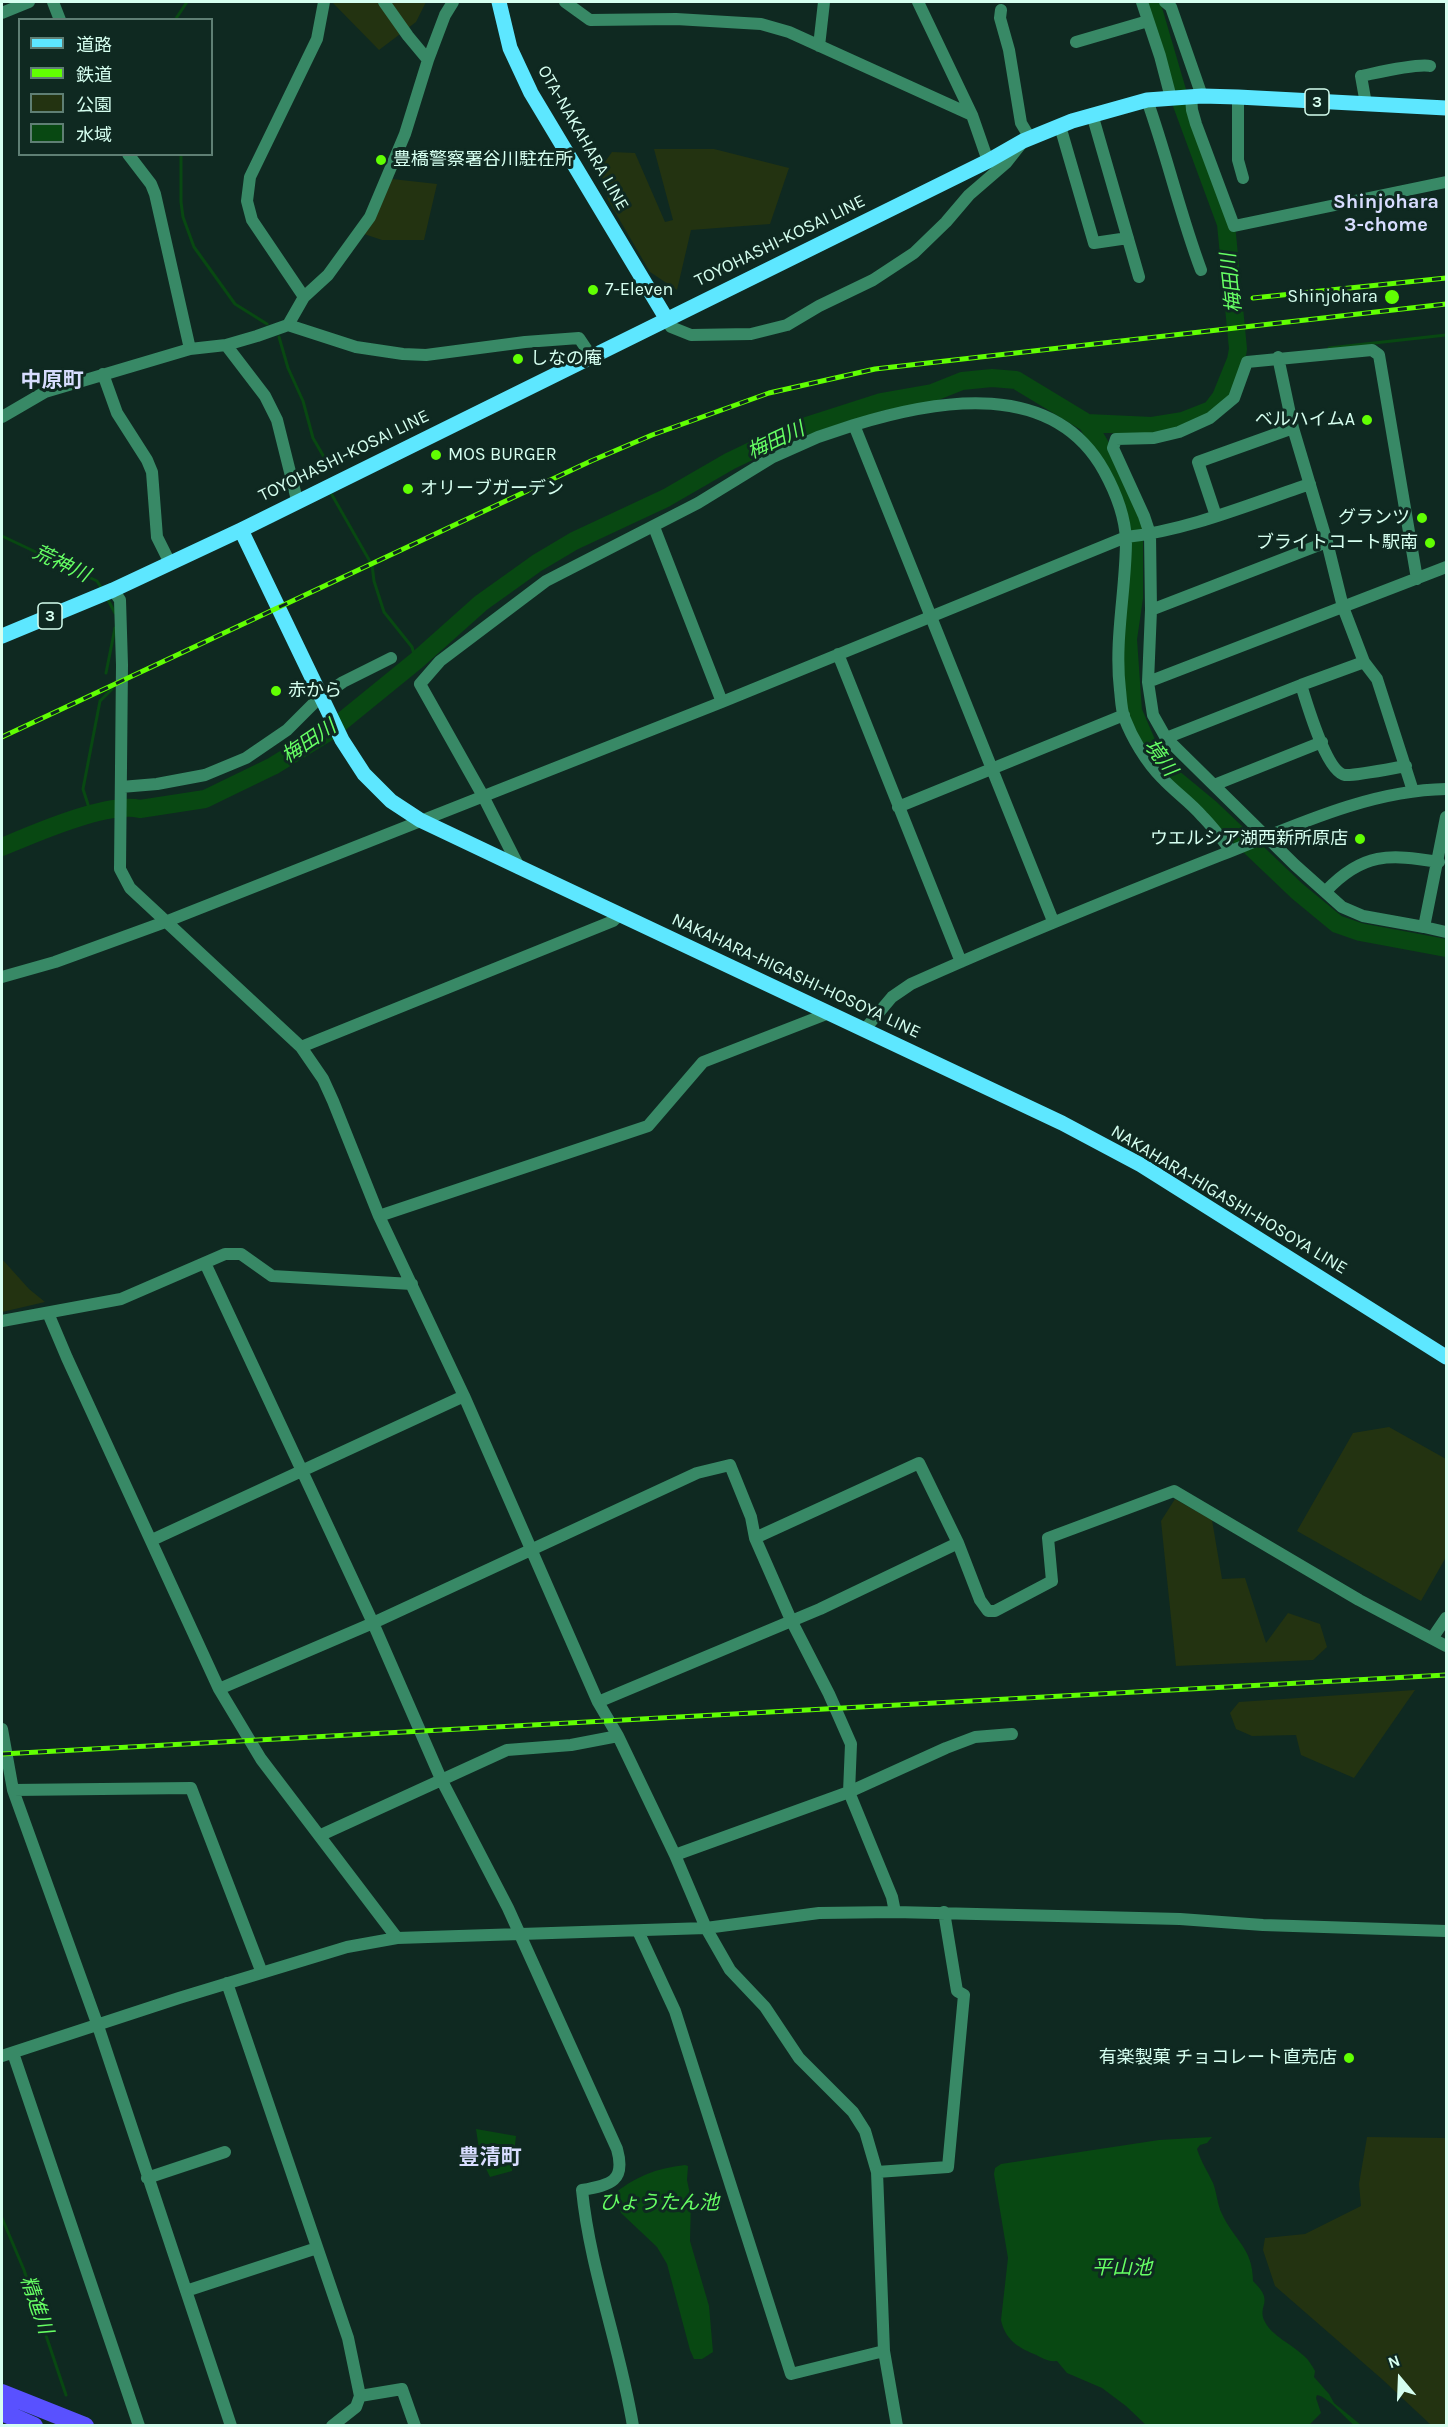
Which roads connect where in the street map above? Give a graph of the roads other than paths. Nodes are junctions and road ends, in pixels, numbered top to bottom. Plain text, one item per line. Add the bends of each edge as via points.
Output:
1 (29, 2) edge
2 (53, 2) edge
3 (324, 2) edge
4 (384, 2) edge
5 (453, 2) edge
6 (499, 2) edge
7 (565, 2) edge
8 (824, 2) edge
9 (918, 2) edge
10 (1142, 2) edge
11 (1164, 2) edge
12 (1001, 10) dead end
13 (2, 13) edge
14 (59, 18) edge
15 (1148, 21) junction
16 (1076, 42) dead end
17 (819, 46) junction
18 (428, 60) junction
19 (1431, 66) dead end
20 (1185, 97) junction
21 (1238, 97) junction
22 (1147, 100) junction
23 (1366, 104) junction
24 (1446, 108) edge
25 (1092, 114) junction
26 (972, 115) junction
27 (1060, 126) junction
28 (1027, 139) junction
29 (130, 156) edge
30 (988, 161) junction
31 (1243, 178) dead end
32 (1446, 182) edge
33 (1128, 238) junction
34 (1201, 270) dead end
35 (1139, 277) dead end
36 (304, 297) junction
37 (666, 318) junction
38 (288, 324) junction
39 (226, 345) junction
40 (190, 349) junction
41 (591, 356) junction
42 (1278, 357) junction
43 (103, 374) junction
44 (2, 417) edge
45 (854, 425) junction
46 (1293, 428) junction
47 (1310, 484) junction
48 (297, 500) junction
49 (1216, 516) junction
50 (654, 527) junction
51 (241, 530) junction
52 (1150, 534) junction
53 (1126, 537) junction
54 (1327, 542) junction
55 (170, 563) junction
56 (1446, 567) edge
57 (1417, 579) junction
58 (106, 593) junction
59 (1343, 607) junction
60 (1151, 610) junction
61 (929, 618) junction
62 (2, 636) edge
63 (838, 654) junction
64 (391, 658) dead end
65 (1364, 662) junction
66 (1148, 682) junction
67 (1301, 685) junction
68 (323, 699) junction
69 (722, 702) junction
70 (1124, 715) junction
71 (1166, 738) junction
72 (1322, 742) junction
73 (1406, 766) junction
74 (992, 767) junction
75 (1214, 785) junction
76 (121, 789) junction
77 (1446, 789) edge
78 (1413, 791) junction
79 (483, 796) junction
80 (898, 807) junction
81 (1446, 817) edge
82 (420, 820) junction
83 (1267, 837) junction
84 (1235, 849) junction
85 (1439, 862) junction
86 (519, 867) junction
87 (1326, 891) junction
88 (619, 915) junction
89 (1053, 921) junction
90 (165, 922) junction
91 (1424, 927) junction
92 (1446, 932) edge
93 (961, 962) junction
94 (2, 976) edge
95 (829, 1013) junction
96 (865, 1029) junction
97 (301, 1047) junction
98 (379, 1216) junction
99 (205, 1263) junction
100 (412, 1284) junction
101 (48, 1313) junction
102 (2, 1321) edge
103 (1446, 1357) edge
104 (464, 1396) junction
105 (301, 1471) junction
106 (755, 1538) junction
107 (152, 1540) junction
108 (958, 1543) junction
109 (531, 1550) junction
110 (1446, 1618) edge
111 (791, 1620) junction
112 (372, 1623) junction
113 (1433, 1637) junction
114 (1446, 1646) edge
115 (219, 1689) junction
116 (598, 1702) junction
117 (2, 1730) edge
118 (1012, 1734) dead end
119 (618, 1736) junction
120 (441, 1779) junction
121 (13, 1790) junction
122 (849, 1792) junction
123 (321, 1836) junction
124 (675, 1856) junction
125 (895, 1912) junction
126 (944, 1912) junction
127 (706, 1928) junction
128 (638, 1931) junction
129 (1446, 1931) edge
130 (519, 1935) junction
131 (397, 1938) junction
132 (262, 1973) junction
133 (226, 1983) junction
134 (98, 2026) junction
135 (7, 2055) edge
136 (225, 2152) dead end
137 (877, 2172) junction
138 (147, 2178) junction
139 (317, 2248) junction
140 (186, 2291) junction
141 (884, 2351) junction
142 (2, 2392) edge
143 (360, 2396) junction
144 (2, 2412) edge
145 (34, 2426) edge
146 (85, 2426) edge
147 (139, 2426) edge
148 (231, 2426) edge
149 (332, 2426) edge
150 (415, 2426) edge
151 (633, 2426) edge
152 (897, 2426) edge

1 - 13 street
2 - 14 street
3 - 36 street via 317,39 250,177 247,201 252,220
4 - 18 street
5 - 18 street
6 - 37 main road, OTA-NAKAHARA LINE via 510,48 531,93
7 - 17 street via 590,20 676,19 761,24
8 - 17 street
9 - 26 street
10 - 15 street
11 - 20 street via 1171,7
12 - 28 street
15 - 16 street
15 - 20 street
17 - 26 street
18 - 36 street via 405,134 370,217 328,275
19 - 23 street via 1416,65 1361,76
20 - 21 main road, TOYOHASHI-KOSAI LINE / 3
20 - 22 main road, TOYOHASHI-KOSAI LINE / 3
20 - 32 street via 1234,226
21 - 23 main road, TOYOHASHI-KOSAI LINE / 3
21 - 31 street via 1238,160
22 - 25 main road, TOYOHASHI-KOSAI LINE / 3
22 - 34 street
23 - 24 main road, TOYOHASHI-KOSAI LINE / 3
25 - 27 main road, TOYOHASHI-KOSAI LINE / 3
25 - 33 street
26 - 30 street
27 - 28 main road, TOYOHASHI-KOSAI LINE / 3
27 - 33 street via 1094,243
28 - 30 main road, TOYOHASHI-KOSAI LINE / 3
28 - 37 street via 914,253 787,326 751,334 691,335 671,327
29 - 40 street via 155,194
30 - 37 main road, TOYOHASHI-KOSAI LINE / 3
33 - 35 street
36 - 38 street
37 - 41 main road, TOYOHASHI-KOSAI LINE / 3
38 - 39 street
38 - 41 street via 356,347 403,354 426,355 579,338
39 - 40 street
39 - 48 street via 265,396 277,420
40 - 43 street
41 - 48 main road, TOYOHASHI-KOSAI LINE / 3
42 - 46 street
42 - 52 street via 1247,362 1234,398 1210,418 1154,438 1116,439 1113,448
42 - 57 street via 1372,350 1379,355
43 - 44 street via 45,392
43 - 55 street via 117,413 152,472 158,537
45 - 50 street via 773,457
45 - 53 street via 911,411 981,403 1014,405 1039,412 1063,426 1099,462 1118,500
45 - 61 street
46 - 47 street
46 - 49 street via 1198,462
47 - 49 street
47 - 54 street
48 - 51 main road, TOYOHASHI-KOSAI LINE / 3
49 - 52 street
50 - 69 street
50 - 79 street via 546,580 440,661 420,684
51 - 55 main road, TOYOHASHI-KOSAI LINE / 3
51 - 68 main road, NAKAHARA-HIGASHI-HOSOYA LINE
52 - 53 street
52 - 60 street
53 - 61 street
53 - 70 street via 1118,653
54 - 59 street
54 - 60 street
55 - 58 main road, TOYOHASHI-KOSAI LINE / 3
56 - 57 street
57 - 59 street
58 - 62 main road, TOYOHASHI-KOSAI LINE / 3
58 - 76 street via 120,600
59 - 65 street
59 - 66 street
60 - 66 street
61 - 63 street
61 - 74 street
63 - 69 street
63 - 80 street
64 - 68 street via 343,682
65 - 67 street
65 - 73 street via 1377,679
66 - 71 street via 1153,715
67 - 71 street
67 - 72 street
68 - 76 street via 246,758 205,775
68 - 82 main road, NAKAHARA-HIGASHI-HOSOYA LINE via 364,774 391,801
69 - 79 street
70 - 74 street
70 - 84 street via 1146,758 1162,778
71 - 75 street
72 - 73 street via 1335,770 1346,775
72 - 75 street
73 - 78 street
74 - 80 street
74 - 89 street
75 - 83 street
76 - 90 street via 120,869 130,888
77 - 78 street
78 - 83 street via 1364,802
79 - 82 street
79 - 86 street
80 - 93 street
81 - 85 street
82 - 86 main road, NAKAHARA-HIGASHI-HOSOYA LINE
82 - 90 street
83 - 84 street
83 - 87 street
84 - 89 street
85 - 87 street via 1408,858 1370,861 1347,870
85 - 91 street
86 - 88 main road, NAKAHARA-HIGASHI-HOSOYA LINE
87 - 91 street via 1342,908 1363,916
88 - 95 main road, NAKAHARA-HIGASHI-HOSOYA LINE
88 - 97 street via 613,921
89 - 93 street
90 - 94 street via 55,963
90 - 97 street
91 - 92 street
93 - 96 street via 892,997
95 - 96 main road, NAKAHARA-HIGASHI-HOSOYA LINE
95 - 98 street via 703,1062 648,1126
96 - 103 main road, NAKAHARA-HIGASHI-HOSOYA LINE via 1141,1165
97 - 98 street via 323,1078
98 - 100 street
99 - 100 street via 225,1254 242,1254 272,1276
99 - 101 street via 121,1299
99 - 105 street
100 - 104 street
101 - 102 street
101 - 107 street
104 - 105 street
104 - 109 street
105 - 107 street
105 - 112 street
106 - 108 street via 919,1463
106 - 109 street via 751,1517 730,1466 697,1473
106 - 111 street
107 - 115 street
108 - 111 street
108 - 113 street via 980,1600 988,1611 995,1611 1052,1581 1048,1538 1174,1491 1359,1600
109 - 112 street
109 - 116 street
110 - 113 street
111 - 116 street
111 - 122 street via 851,1744
112 - 115 street
112 - 120 street
113 - 114 street
115 - 123 street via 261,1759
116 - 119 street
117 - 121 street
118 - 122 street via 975,1737
119 - 120 street via 571,1745 507,1750
119 - 124 street
120 - 123 street
120 - 130 street
121 - 132 street via 191,1788
121 - 134 street
122 - 124 street
122 - 125 street
123 - 131 street
124 - 127 street
125 - 126 street
125 - 127 street via 819,1912
126 - 129 street
126 - 137 street via 957,1992 964,1995 948,2167
127 - 128 street
127 - 137 street via 730,1970 765,2007 799,2058 854,2112 865,2131
128 - 130 street
128 - 141 street via 675,2011 791,2374
130 - 131 street
130 - 151 street via 584,2073 621,2165 616,2178 606,2186 582,2190 596,2269
131 - 132 street via 347,1947
132 - 133 street
133 - 134 street
133 - 139 street
134 - 135 street
134 - 138 street
135 - 147 street
136 - 138 street
137 - 141 street
138 - 140 street
139 - 140 street
139 - 143 street via 348,2338
140 - 148 street
141 - 152 street
142 - 146 highway
143 - 149 street via 356,2407
143 - 150 street via 402,2389
144 - 145 highway

